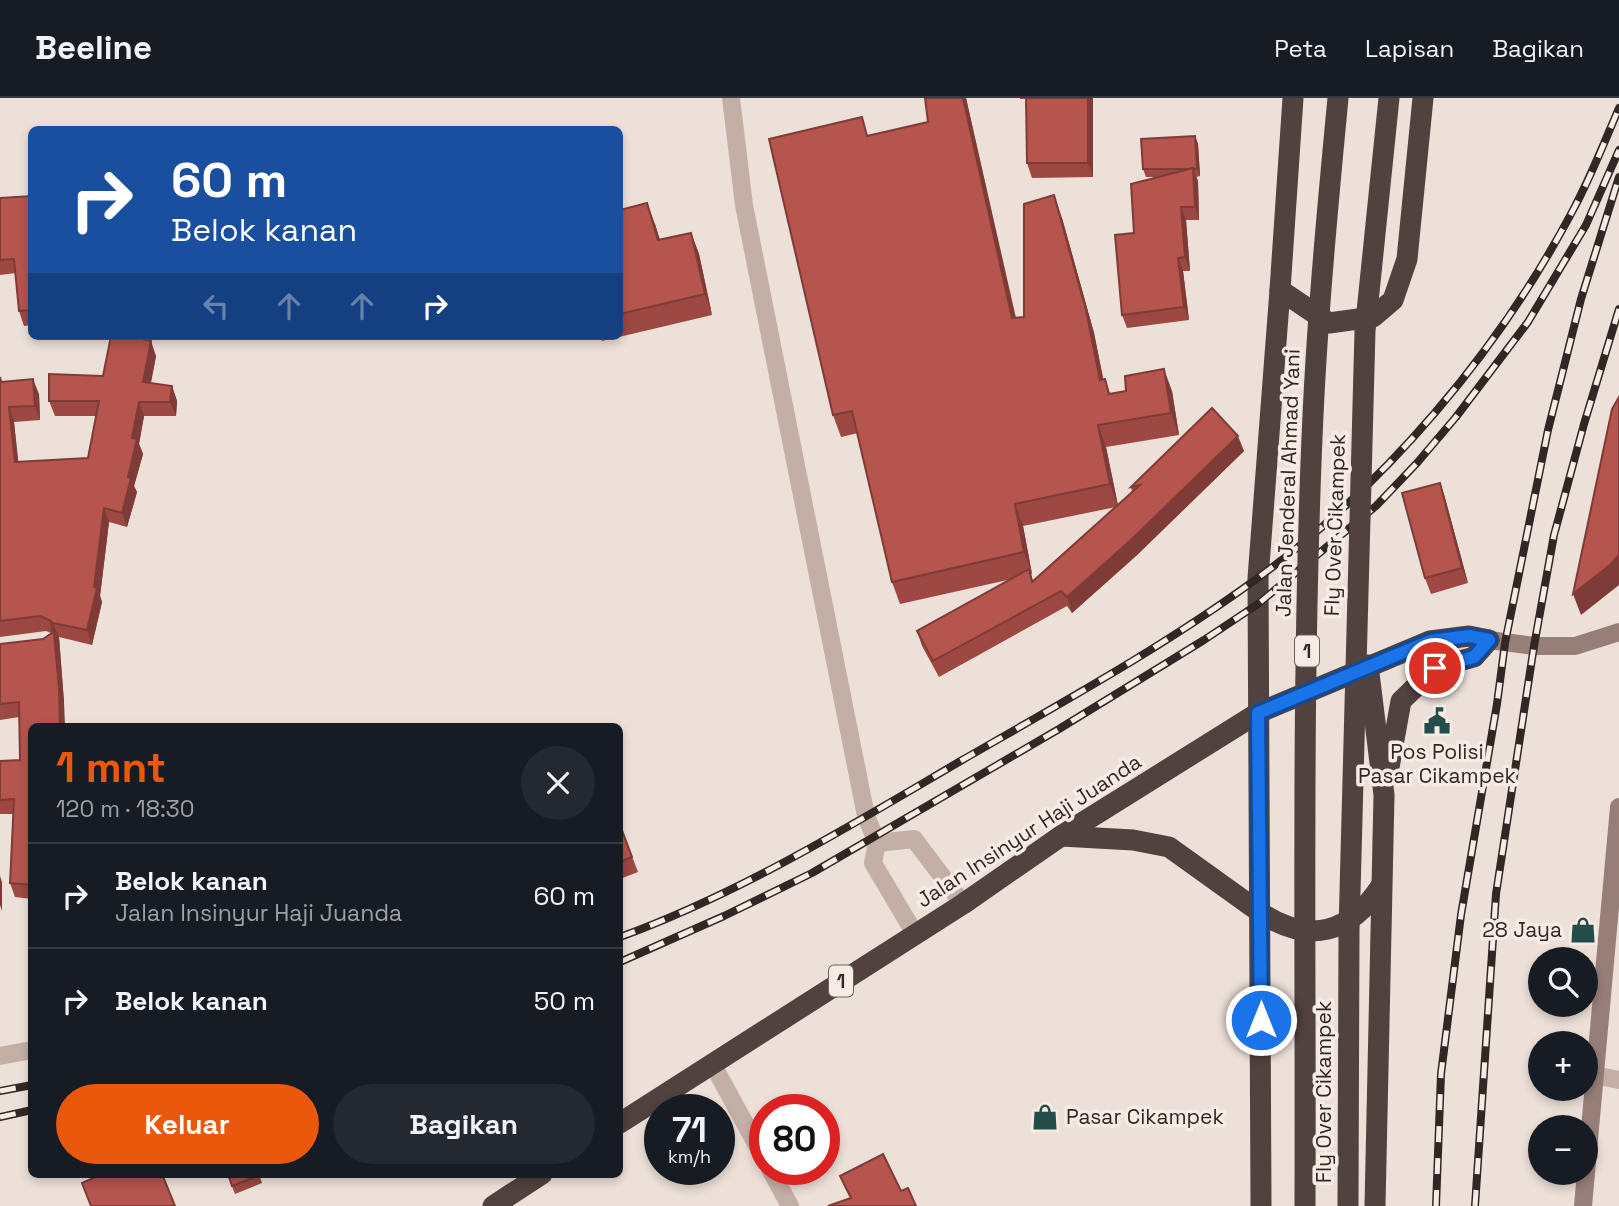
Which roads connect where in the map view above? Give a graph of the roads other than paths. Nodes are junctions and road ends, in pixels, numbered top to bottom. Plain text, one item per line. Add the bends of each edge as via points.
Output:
1 (731, 98) edge
2 (1293, 98) edge
3 (1338, 98) edge
4 (1389, 98) edge
5 (1423, 98) edge
6 (1280, 290) junction
7 (1619, 632) edge
8 (1489, 640) junction
9 (1368, 665) junction
10 (1258, 713) junction
11 (1384, 795) junction
12 (1619, 807) edge
13 (1061, 836) junction
14 (877, 843) junction
15 (1381, 886) junction
16 (963, 904) junction
17 (1261, 913) junction
18 (915, 934) junction
19 (1598, 1032) edge
20 (28, 1051) edge
21 (0, 1056) edge
22 (712, 1063) junction
23 (1598, 1076) edge
24 (1619, 1080) edge
25 (1592, 1101) edge
26 (623, 1122) edge
27 (749, 1131) edge
28 (536, 1178) edge
29 (779, 1185) edge
30 (493, 1206) edge
31 (790, 1206) edge
32 (1261, 1206) edge
33 (1305, 1206) edge
34 (1348, 1206) edge
35 (1375, 1206) edge
36 (1583, 1206) edge

1 - 14 street via 744,205 866,816
2 - 6 highway
3 - 33 highway, Jalan Jenderal Ahmad Yani / 1, bridge via 1313,414 1308,562
4 - 34 highway, Fly Over Cikampek, bridge via 1365,331 1349,930
5 - 6 highway via 1407,259 1393,300 1373,317 1329,323
6 - 10 highway via 1258,578
7 - 8 street via 1575,646
8 - 9 highway, Jalan Insinyur Haji Juanda / 1 via 1469,636 1430,641
8 - 11 highway via 1474,657 1435,668 1401,701
9 - 10 highway, Jalan Insinyur Haji Juanda / 1
9 - 11 highway
10 - 13 highway, Jalan Insinyur Haji Juanda / 1
10 - 17 highway
11 - 15 highway
12 - 19 street
13 - 16 highway, Jalan Insinyur Haji Juanda / 1
13 - 17 highway via 1169,847
14 - 16 street via 914,839
14 - 18 street via 873,863
15 - 17 highway via 1347,923 1330,929 1293,928
15 - 35 highway
16 - 18 highway, Jalan Insinyur Haji Juanda / 1
17 - 32 highway
18 - 22 highway, Jalan Insinyur Haji Juanda / 1
20 - 21 street
22 - 26 highway, Jalan Insinyur Haji Juanda / 1
22 - 27 street
23 - 24 street
25 - 36 street
28 - 30 highway
29 - 31 street

